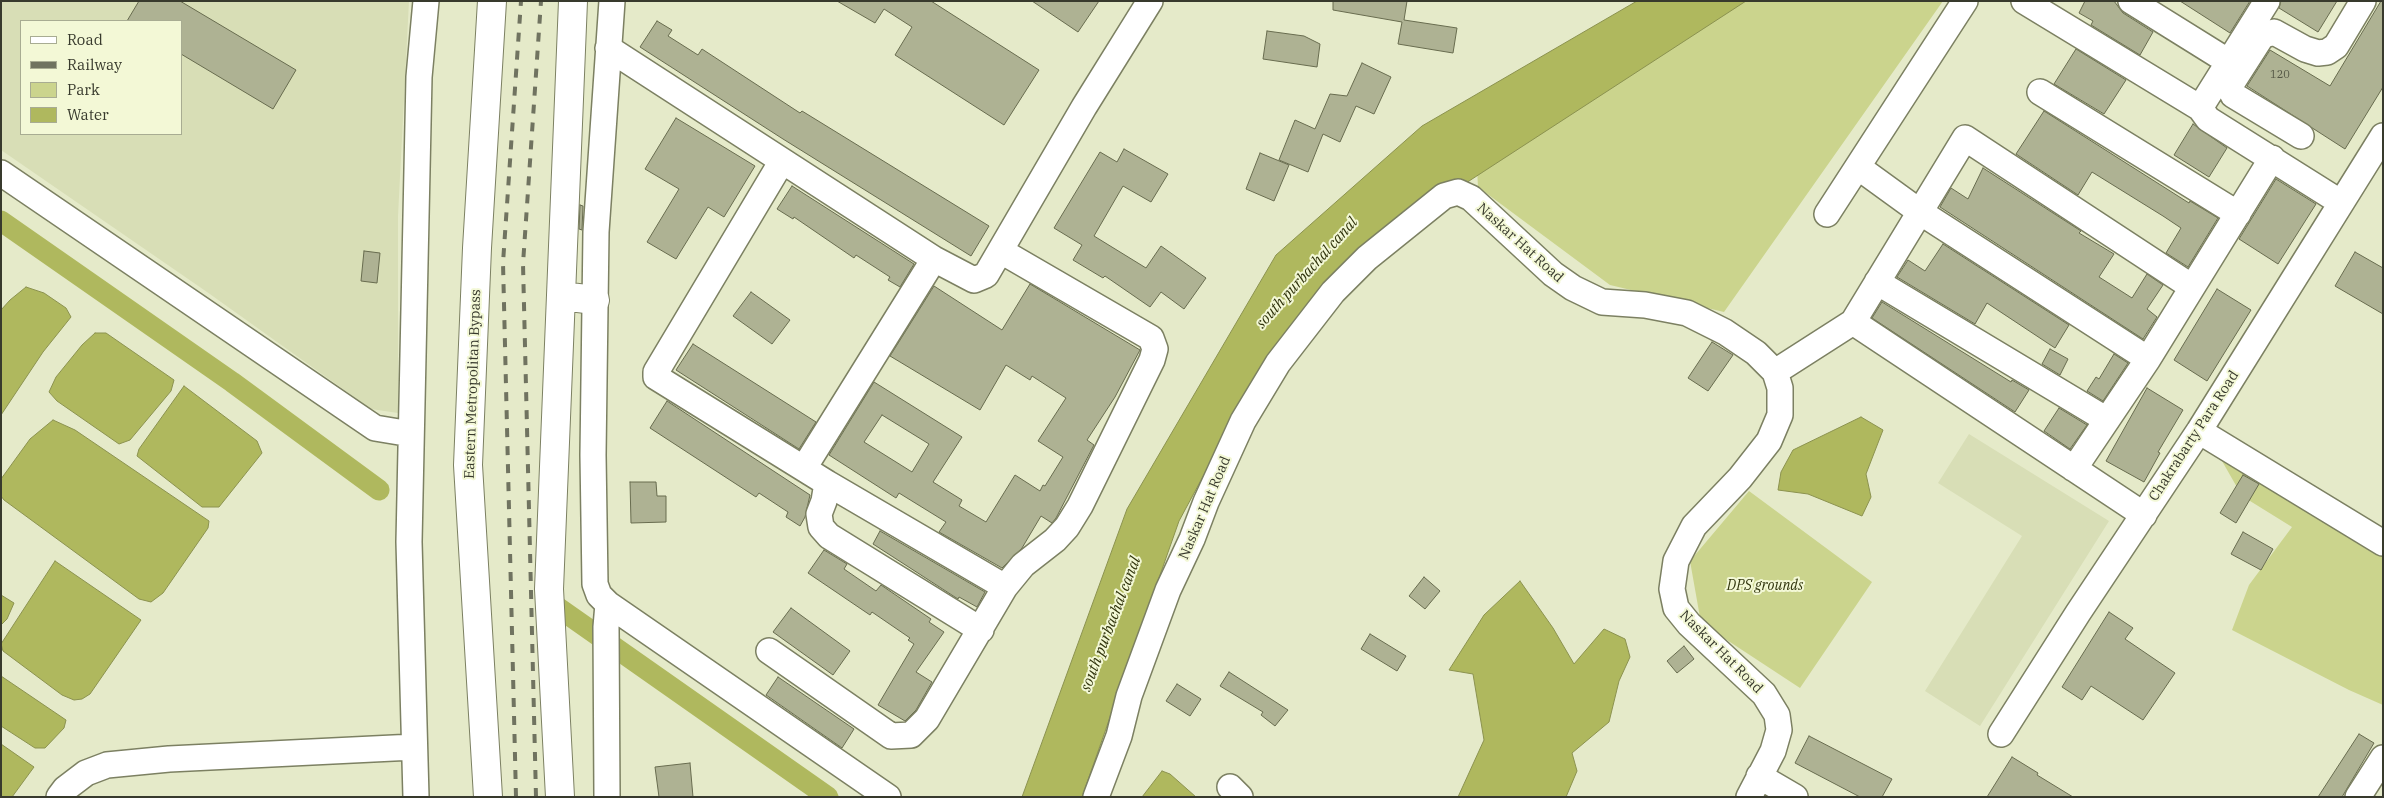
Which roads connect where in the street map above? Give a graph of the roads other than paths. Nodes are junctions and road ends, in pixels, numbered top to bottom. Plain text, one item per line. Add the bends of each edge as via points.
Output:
1 (426, 1) edge
2 (492, 1) edge
3 (1150, 1) edge
4 (1965, 1) edge
5 (2024, 1) edge
6 (2131, 1) edge
7 (2267, 1) edge
8 (2363, 1) edge
9 (572, 7) edge
10 (610, 11) edge
11 (608, 48) junction
12 (2229, 62) junction
13 (2040, 92) dead end
14 (2200, 108) junction
15 (2301, 136) dead end
16 (2383, 136) edge
17 (2272, 158) junction
18 (782, 161) junction
19 (1858, 167) junction
20 (1, 173) edge
21 (2340, 202) junction
22 (1920, 212) junction
23 (1827, 214) dead end
24 (2238, 214) junction
25 (1001, 251) junction
26 (934, 259) junction
27 (1877, 282) junction
28 (2192, 287) junction
29 (561, 296) junction
30 (595, 300) junction
31 (1853, 322) junction
32 (2148, 359) junction
33 (1775, 372) junction
34 (2106, 420) junction
35 (2199, 431) junction
36 (411, 434) junction
37 (804, 468) junction
38 (2074, 469) junction
39 (827, 482) junction
40 (2144, 515) junction
41 (2383, 543) edge
42 (1005, 587) junction
43 (606, 615) junction
44 (981, 630) junction
45 (769, 650) dead end
46 (2001, 734) dead end
47 (414, 747) junction
48 (2383, 758) edge
49 (1754, 787) edge
50 (59, 797) edge
51 (416, 797) edge
52 (488, 797) edge
53 (560, 797) edge
54 (607, 797) edge
55 (888, 797) edge
56 (1096, 797) edge
57 (1795, 797) edge
58 (2358, 797) edge

1 - 36 street via 419,77
2 - 52 main road, Eastern Metropolitan Bypass via 468,465
3 - 25 street
4 - 19 street
5 - 14 street
6 - 12 street
7 - 12 street
8 - 15 street via 2336,46 2328,52 2304,49 2274,32 2262,36 2230,86 2233,95
9 - 10 street
9 - 29 main road
10 - 11 street
11 - 18 street
11 - 30 street via 596,232
12 - 14 street
13 - 24 street
14 - 17 street via 2208,119
16 - 21 street, Chakrabarty Para Road
17 - 21 street
17 - 24 street
18 - 26 street
18 - 37 street via 656,372 656,378
19 - 22 street
19 - 23 street
20 - 36 street via 374,428
21 - 35 street, Chakrabarty Para Road
22 - 27 street
22 - 28 street via 1965,138
22 - 32 street
24 - 28 street
25 - 26 street via 986,275 974,280
25 - 42 street via 1151,338 1155,348 1123,420 1067,527 1023,565
26 - 37 street
27 - 31 street
27 - 34 street
28 - 32 street
29 - 30 main road
29 - 53 main road via 549,589
30 - 43 street via 595,584
31 - 33 street
31 - 38 street
32 - 34 street
33 - 49 street, Naskar Hat Road via 1780,388 1780,415 1769,441 1740,478 1694,526 1676,561 1672,588 1676,608 1689,624 1764,694 1777,715 1779,730 1773,751
33 - 56 street, Naskar Hat Road via 1756,353 1725,332 1687,313 1646,305 1602,302 1573,288 1553,274 1471,198 1458,192 1444,196 1367,258 1333,292 1278,363 1243,422 1168,590
34 - 38 street
35 - 40 street, Chakrabarty Para Road
35 - 41 street
36 - 47 street via 409,542
37 - 39 street
38 - 40 street
39 - 42 street
39 - 44 street via 819,514 822,528 828,536
40 - 46 street, Chakrabarty Para Road
42 - 44 street
43 - 54 street
43 - 55 street
44 - 45 street via 927,719 911,735 891,736
47 - 50 street via 107,765 86,773 65,788
47 - 51 street
48 - 58 street
49 - 57 street

